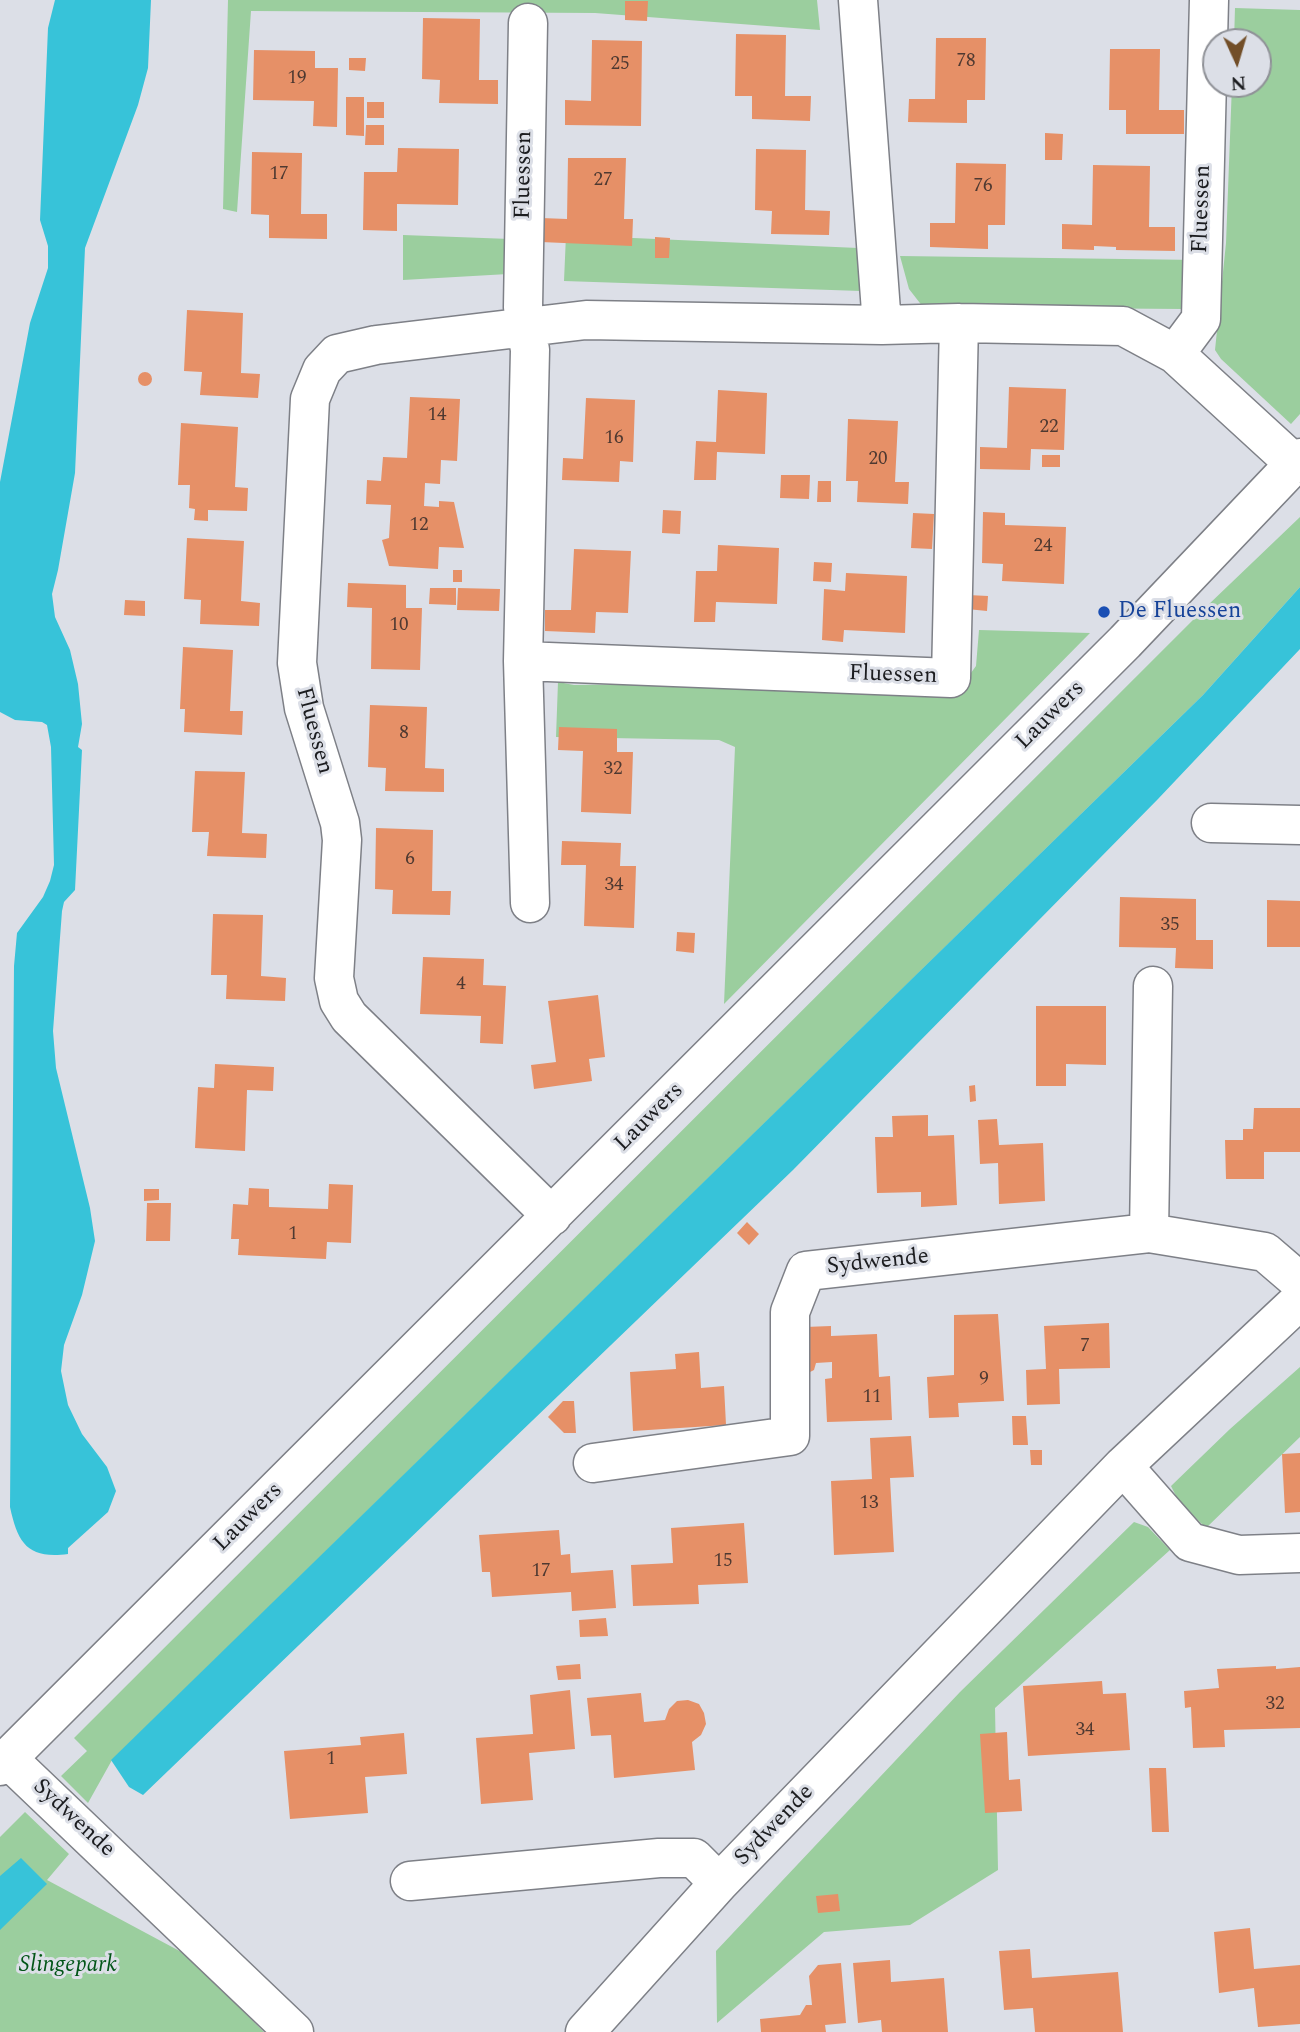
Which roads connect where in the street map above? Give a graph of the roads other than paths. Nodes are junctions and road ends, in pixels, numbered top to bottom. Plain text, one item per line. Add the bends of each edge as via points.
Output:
1 (858, 0) edge
2 (1209, 0) edge
3 (528, 23) dead end
4 (959, 323) junction
5 (882, 325) junction
6 (526, 326) junction
7 (1175, 354) junction
8 (1297, 461) edge
9 (523, 661) junction
10 (1211, 823) dead end
11 (1300, 825) edge
12 (530, 903) dead end
13 (1153, 986) dead end
14 (552, 1216) junction
15 (1149, 1233) junction
16 (1300, 1282) edge
17 (1300, 1300) edge
18 (593, 1464) dead end
19 (1123, 1466) junction
20 (1300, 1553) edge
21 (4, 1762) edge
22 (410, 1881) dead end
23 (719, 1883) junction
24 (294, 2032) edge
25 (585, 2032) edge

1 - 5 street
2 - 7 street, Fluessen via 1201,319
3 - 6 street, Fluessen
4 - 5 street, Fluessen
4 - 7 street, Fluessen via 1122,326
4 - 9 street, Fluessen via 951,678
5 - 6 street, Fluessen via 586,320
6 - 9 street, Fluessen via 530,350
6 - 14 street, Fluessen via 376,345 337,354 322,370 310,399 297,663 304,708 341,832 334,978 339,1001 349,1017
7 - 8 street, Lauwers
8 - 14 street, Lauwers via 1125,642
9 - 12 street, Fluessen
10 - 11 street
13 - 15 street
14 - 21 street, Lauwers
15 - 16 street, Sydwende via 1265,1252
15 - 18 street, Sydwende via 806,1271 790,1312 790,1436
17 - 19 street, Sydwende
19 - 20 street via 1190,1542 1239,1555
19 - 23 street, Sydwende
21 - 24 street, Sydwende via 137,1880
22 - 23 street, Sydwende via 694,1858
23 - 25 street, Sydwende

